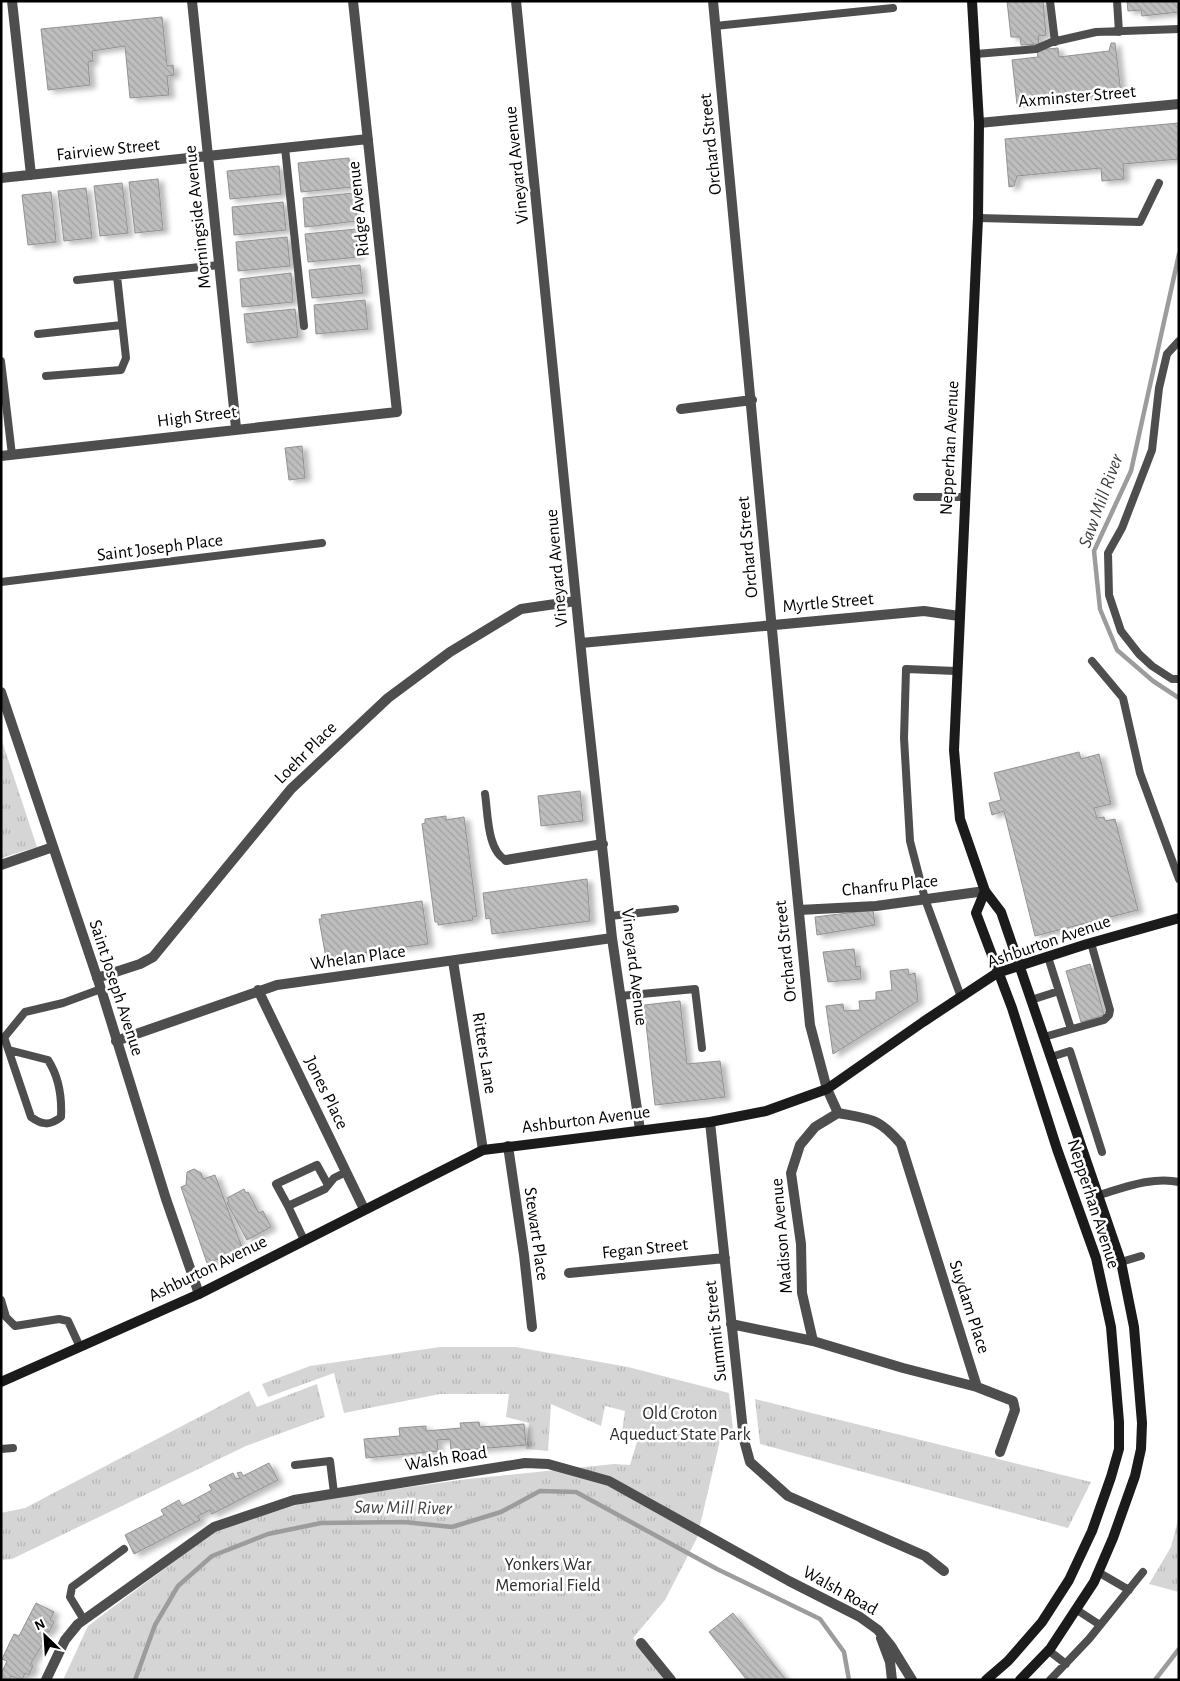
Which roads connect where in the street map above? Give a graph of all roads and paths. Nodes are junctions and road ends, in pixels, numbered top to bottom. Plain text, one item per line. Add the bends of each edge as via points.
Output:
1 (12, 1) edge
2 (192, 1) edge
3 (354, 1) edge
4 (516, 1) edge
5 (713, 1) edge
6 (972, 1) edge
7 (1050, 1) edge
8 (1117, 1) edge
9 (893, 8) dead end
10 (715, 26) junction
11 (1179, 29) edge
12 (1119, 32) junction
13 (1055, 42) junction
14 (976, 54) junction
15 (1179, 104) edge
16 (979, 123) junction
17 (368, 139) junction
18 (285, 148) junction
19 (208, 156) junction
20 (31, 175) junction
21 (1, 178) edge
22 (1160, 182) dead end
23 (978, 218) junction
24 (220, 265) junction
25 (117, 276) junction
26 (76, 280) dead end
27 (122, 325) junction
28 (304, 326) dead end
29 (38, 334) dead end
30 (1179, 341) edge
31 (1, 361) edge
32 (46, 376) dead end
33 (752, 400) junction
34 (681, 409) dead end
35 (398, 412) joint
36 (236, 428) junction
37 (6, 456) edge
38 (917, 497) dead end
39 (964, 497) junction
40 (322, 543) dead end
41 (1, 582) edge
42 (576, 601) junction
43 (959, 616) junction
44 (770, 624) junction
45 (580, 643) junction
46 (1092, 661) dead end
47 (956, 671) junction
48 (1179, 679) edge
49 (1, 692) edge
50 (485, 794) dead end
51 (603, 844) junction
52 (53, 848) junction
53 (506, 860) joint
54 (1, 865) edge
55 (1179, 879) edge
56 (985, 891) junction
57 (925, 900) junction
58 (675, 909) dead end
59 (799, 910) junction
60 (610, 916) junction
61 (1179, 918) edge
62 (612, 938) junction
63 (1090, 943) junction
64 (1048, 956) junction
65 (453, 961) junction
66 (1019, 966) junction
67 (997, 973) junction
68 (97, 978) junction
69 (101, 989) junction
70 (258, 990) junction
71 (1059, 991) junction
72 (620, 996) junction
73 (961, 997) junction
74 (1032, 1000) junction
75 (1071, 1029) junction
76 (1044, 1038) junction
77 (3, 1039) edge
78 (116, 1040) junction
79 (702, 1048) dead end
80 (8, 1050) junction
81 (1051, 1057) junction
82 (827, 1089) junction
83 (838, 1113) junction
84 (710, 1122) junction
85 (640, 1130) junction
86 (508, 1146) junction
87 (483, 1150) junction
88 (1102, 1152) dead end
89 (346, 1172) junction
90 (1179, 1182) edge
91 (328, 1185) junction
92 (1099, 1195) junction
93 (288, 1206) junction
94 (364, 1209) junction
95 (304, 1240) junction
96 (1142, 1256) dead end
97 (725, 1258) junction
98 (1121, 1262) junction
99 (568, 1273) dead end
100 (200, 1294) junction
101 (1, 1300) edge
102 (731, 1324) junction
103 (532, 1328) dead end
104 (813, 1341) junction
105 (80, 1346) junction
106 (1, 1382) edge
107 (977, 1387) junction
108 (13, 1448) dead end
109 (1, 1449) edge
110 (1000, 1452) dead end
111 (296, 1465) dead end
112 (334, 1492) junction
113 (124, 1549) dead end
114 (944, 1571) dead end
115 (1098, 1572) junction
116 (1143, 1572) dead end
117 (1128, 1590) junction
118 (1077, 1610) junction
119 (84, 1620) junction
120 (1100, 1625) junction
121 (878, 1630) junction
122 (641, 1643) dead end
123 (1048, 1650) junction
124 (1066, 1664) junction
125 (1023, 1679) edge
126 (46, 1680) edge
127 (671, 1680) edge
128 (892, 1680) edge
129 (912, 1680) edge
130 (986, 1680) edge
131 (1050, 1680) edge

1 - 20 street
2 - 19 street, Morningside Avenue
3 - 17 street, Ridge Avenue
4 - 42 street, Vineyard Avenue
5 - 10 street, Orchard Street
6 - 14 main road, Nepperhan Avenue
7 - 13 lane
8 - 12 lane
9 - 10 lane
10 - 33 street, Orchard Street
11 - 12 lane
12 - 13 lane via 1096,32
13 - 14 lane via 1036,49
14 - 16 main road, Nepperhan Avenue
15 - 16 street, Axminster Street
16 - 23 main road, Nepperhan Avenue
17 - 18 street, Fairview Street
17 - 35 street, Ridge Avenue
18 - 19 street, Fairview Street
18 - 28 lane
19 - 20 street, Fairview Street
19 - 24 street, Morningside Avenue
20 - 21 street, Fairview Street
22 - 23 lane via 1140,222
23 - 39 main road, Nepperhan Avenue
24 - 25 lane
24 - 36 street, Morningside Avenue
25 - 26 lane
25 - 27 lane
27 - 29 lane
27 - 32 lane via 126,358 121,370
30 - 48 lane via 1167,354 1159,388 1152,450 1122,528 1108,553 1109,595 1121,631 1152,666 1172,679
31 - 37 lane
33 - 34 street
33 - 44 street, Orchard Street
35 - 36 street, High Street
36 - 37 street, High Street
38 - 39 lane
39 - 43 main road, Nepperhan Avenue
40 - 41 lane, Saint Joseph Place
42 - 45 street, Vineyard Avenue
42 - 68 street, Loehr Place via 521,609 420,672 291,789 153,957
43 - 44 street, Myrtle Street via 924,611
43 - 47 main road, Nepperhan Avenue
44 - 45 street, Myrtle Street
44 - 59 street, Orchard Street
45 - 51 street, Vineyard Avenue
46 - 55 lane via 1123,698 1140,773
47 - 56 main road, Nepperhan Avenue via 954,750 960,819
47 - 57 lane via 906,669 904,738 910,841
49 - 52 street, Saint Joseph Avenue
50 - 53 lane via 493,844 500,857
51 - 53 street
51 - 60 street, Vineyard Avenue
52 - 54 street
52 - 68 street, Saint Joseph Avenue
56 - 57 street, Chanfru Place
56 - 66 main road, Nepperhan Avenue via 1001,912
56 - 67 main road, Nepperhan Avenue via 976,913
57 - 59 street, Chanfru Place
57 - 73 lane
58 - 60 lane
59 - 82 street, Orchard Street via 810,1025
60 - 62 street, Vineyard Avenue
61 - 63 main road, Ashburton Avenue
62 - 65 street, Whelan Place
62 - 72 street, Vineyard Avenue
63 - 64 main road, Ashburton Avenue
63 - 75 lane via 1110,1015 1104,1020
64 - 66 main road, Ashburton Avenue
64 - 71 lane
65 - 70 street, Whelan Place
65 - 87 street, Ritters Lane
66 - 67 main road, Ashburton Avenue
66 - 74 main road, Nepperhan Avenue
67 - 73 main road, Ashburton Avenue
67 - 130 main road, Nepperhan Avenue via 1012,1008 1096,1258 1112,1336 1119,1422 1118,1449 1100,1509 1069,1580 1042,1622 1008,1661
68 - 69 street, Saint Joseph Avenue
69 - 77 lane via 25,1012
69 - 78 street, Saint Joseph Avenue
70 - 78 street, Whelan Place
70 - 89 street, Jones Place
71 - 74 lane
71 - 75 lane
72 - 79 lane via 695,989
72 - 85 street, Vineyard Avenue
73 - 82 main road, Ashburton Avenue
74 - 76 main road, Nepperhan Avenue
75 - 76 lane
76 - 81 main road, Nepperhan Avenue
77 - 80 lane
78 - 100 street, Saint Joseph Avenue
80 - 80 lane via 31,1117 40,1124 53,1124 61,1117 62,1098 53,1067 48,1060
81 - 88 lane via 1070,1051
81 - 92 main road, Nepperhan Avenue
82 - 83 street
82 - 84 main road, Ashburton Avenue via 766,1111
83 - 104 street, Madison Avenue via 814,1127 800,1145 791,1173 801,1244 802,1293
83 - 107 street, Suydam Place via 886,1126 901,1144
84 - 85 main road, Ashburton Avenue
84 - 97 street, Summit Street
85 - 86 main road, Ashburton Avenue
86 - 87 main road, Ashburton Avenue
86 - 103 street, Stewart Place
87 - 94 main road, Ashburton Avenue
89 - 91 lane
89 - 94 street, Jones Place
90 - 92 lane via 1163,1180
91 - 93 lane
91 - 93 lane via 317,1164 276,1184
92 - 98 main road, Nepperhan Avenue
93 - 95 lane
94 - 95 main road, Ashburton Avenue
95 - 100 main road, Ashburton Avenue
96 - 98 lane
97 - 99 street, Fegan Street
97 - 102 street, Summit Street
98 - 115 main road, Nepperhan Avenue via 1134,1327 1140,1380 1141,1449 1135,1476
100 - 105 main road, Ashburton Avenue
101 - 105 lane via 6,1317 16,1326 59,1319 68,1322
102 - 104 street
102 - 114 street, Summit Street via 744,1440 750,1462 788,1496 925,1556
104 - 107 street
105 - 106 main road, Ashburton Avenue
107 - 110 street via 1013,1401 1014,1410
108 - 109 lane
111 - 112 lane via 330,1461
112 - 119 street, Walsh Road via 294,1500 214,1528
112 - 121 street, Walsh Road via 525,1463 548,1464 609,1481 860,1617
113 - 119 lane via 72,1587 70,1598
115 - 117 lane
115 - 118 main road, Nepperhan Avenue
116 - 117 lane
117 - 120 lane
118 - 120 lane
118 - 123 main road, Nepperhan Avenue
119 - 126 street, Walsh Road via 64,1640
120 - 124 lane
121 - 128 street, Walsh Road via 890,1662
121 - 129 street, Walsh Road
122 - 127 street
123 - 124 lane
123 - 125 main road, Nepperhan Avenue
124 - 131 lane

